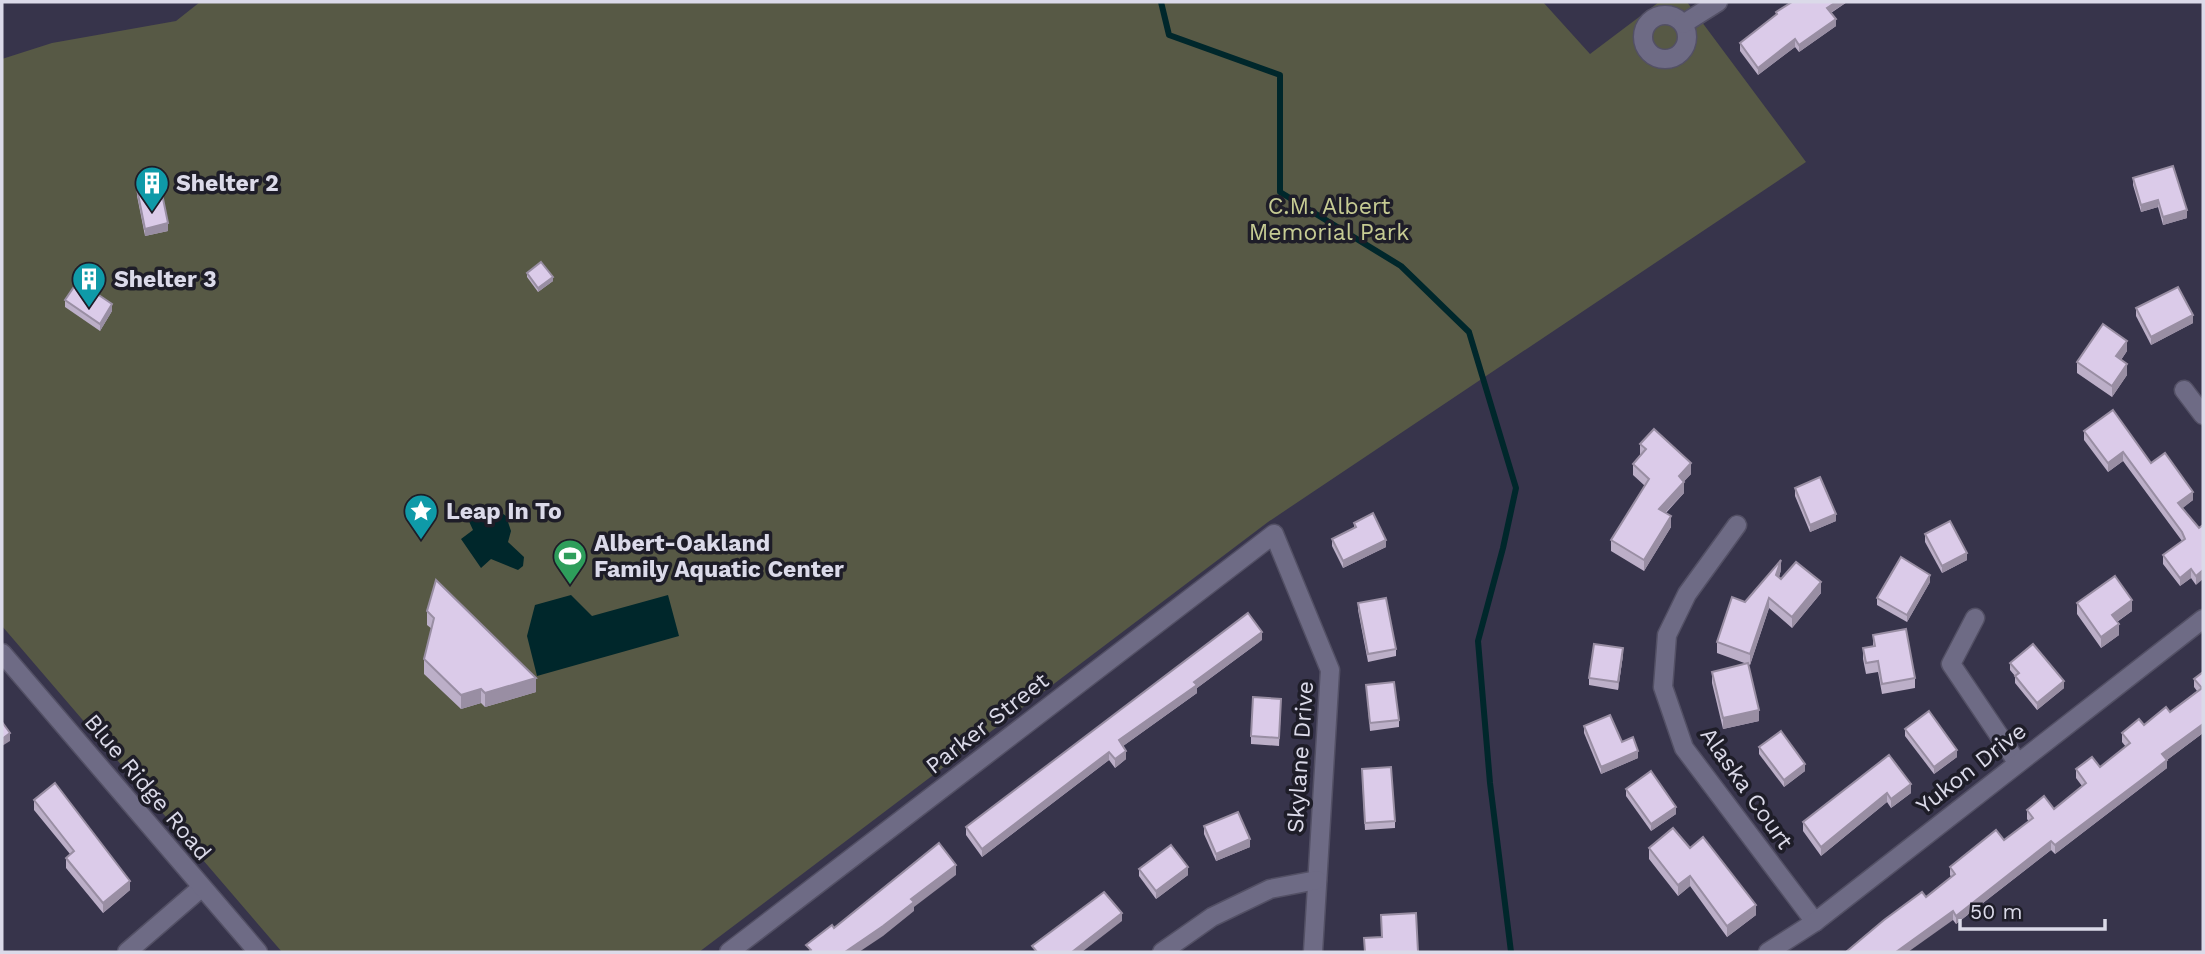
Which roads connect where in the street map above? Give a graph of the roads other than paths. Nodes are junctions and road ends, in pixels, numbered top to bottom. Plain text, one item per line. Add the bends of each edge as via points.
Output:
1 (1714, 3) edge
2 (1683, 24) dead end
3 (2184, 390) dead end
4 (2203, 415) edge
5 (1737, 525) dead end
6 (1274, 534) joint
7 (1975, 618) dead end
8 (2203, 619) edge
9 (2, 653) edge
10 (2017, 762) junction
11 (1317, 880) junction
12 (201, 888) junction
13 (1815, 922) junction
14 (127, 952) edge
15 (258, 952) edge
16 (729, 952) edge
17 (1162, 952) edge
18 (1313, 952) edge
19 (1768, 952) edge

1 - 2 street
3 - 4 street
5 - 13 street, Alaska Court via 1688,594 1667,635 1663,687 1684,748
6 - 11 street, Skylane Drive via 1330,670
6 - 16 street, Parker Street
7 - 10 street via 1951,664
8 - 10 street, Yukon Drive
9 - 12 street, Blue Ridge Road
10 - 13 street, Yukon Drive
11 - 17 street via 1269,889 1212,917
11 - 18 street, Skylane Drive
12 - 14 street
12 - 15 street, Blue Ridge Road
13 - 19 street, Yukon Drive

